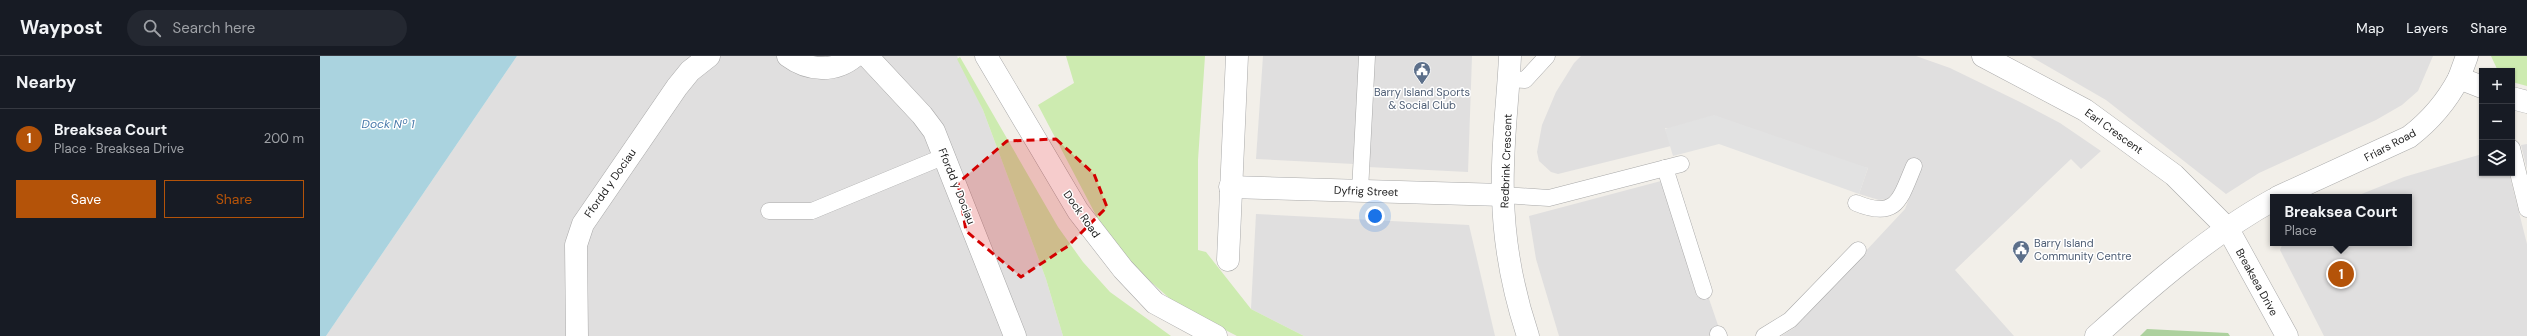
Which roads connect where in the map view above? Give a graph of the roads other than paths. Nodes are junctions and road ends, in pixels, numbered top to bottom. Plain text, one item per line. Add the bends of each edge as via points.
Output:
1 (709, 56) edge
2 (788, 56) edge
3 (855, 56) edge
4 (866, 56) edge
5 (986, 56) edge
6 (1237, 56) edge
7 (1367, 56) edge
8 (1510, 56) edge
9 (1547, 56) edge
10 (1983, 56) edge
11 (2467, 56) edge
12 (2459, 78) junction
13 (1509, 79) junction
14 (2479, 86) edge
15 (2515, 99) edge
16 (2527, 102) edge
17 (945, 156) junction
18 (2515, 160) edge
19 (1681, 164) dead end
20 (1914, 166) dead end
21 (1665, 168) junction
22 (1230, 187) junction
23 (1360, 191) junction
24 (2285, 194) edge
25 (1503, 195) junction
26 (2270, 202) edge
27 (1856, 203) dead end
28 (2527, 209) edge
29 (769, 211) dead end
30 (2228, 229) junction
31 (1858, 250) dead end
32 (1228, 260) dead end
33 (1704, 291) dead end
34 (577, 336) edge
35 (1015, 336) edge
36 (1216, 336) edge
37 (1528, 336) edge
38 (1764, 336) edge
39 (2096, 336) edge
40 (2287, 336) edge

1 - 34 street, Ffordd y Dociau via 690,71 677,87 583,224 576,245
2 - 3 street via 802,65 818,69 834,68
4 - 17 street, Ffordd y Dociau via 922,115 934,131
5 - 36 street, Dock Road via 1078,211 1123,269 1155,303
6 - 22 street
7 - 23 lane
8 - 13 street, Redbrink Crescent
9 - 13 lane via 1525,80
10 - 30 street, Earl Crescent via 2085,110 2174,175
11 - 12 street
12 - 14 street
12 - 24 street, Friars Road via 2451,94 2425,125 2409,137
13 - 25 street, Redbrink Crescent
15 - 16 street
17 - 29 lane via 812,211
17 - 35 street, Ffordd y Dociau
18 - 28 lane
19 - 21 lane
20 - 27 lane via 1900,199 1892,206 1873,210
21 - 25 lane via 1549,198
21 - 33 lane
22 - 23 street, Dyfrig Street
22 - 32 street
23 - 25 street, Dyfrig Street
25 - 37 street, Redbrink Crescent via 1510,268
26 - 30 street
30 - 39 street via 2141,295
30 - 40 street, Breaksea Drive
31 - 38 lane via 1790,320

